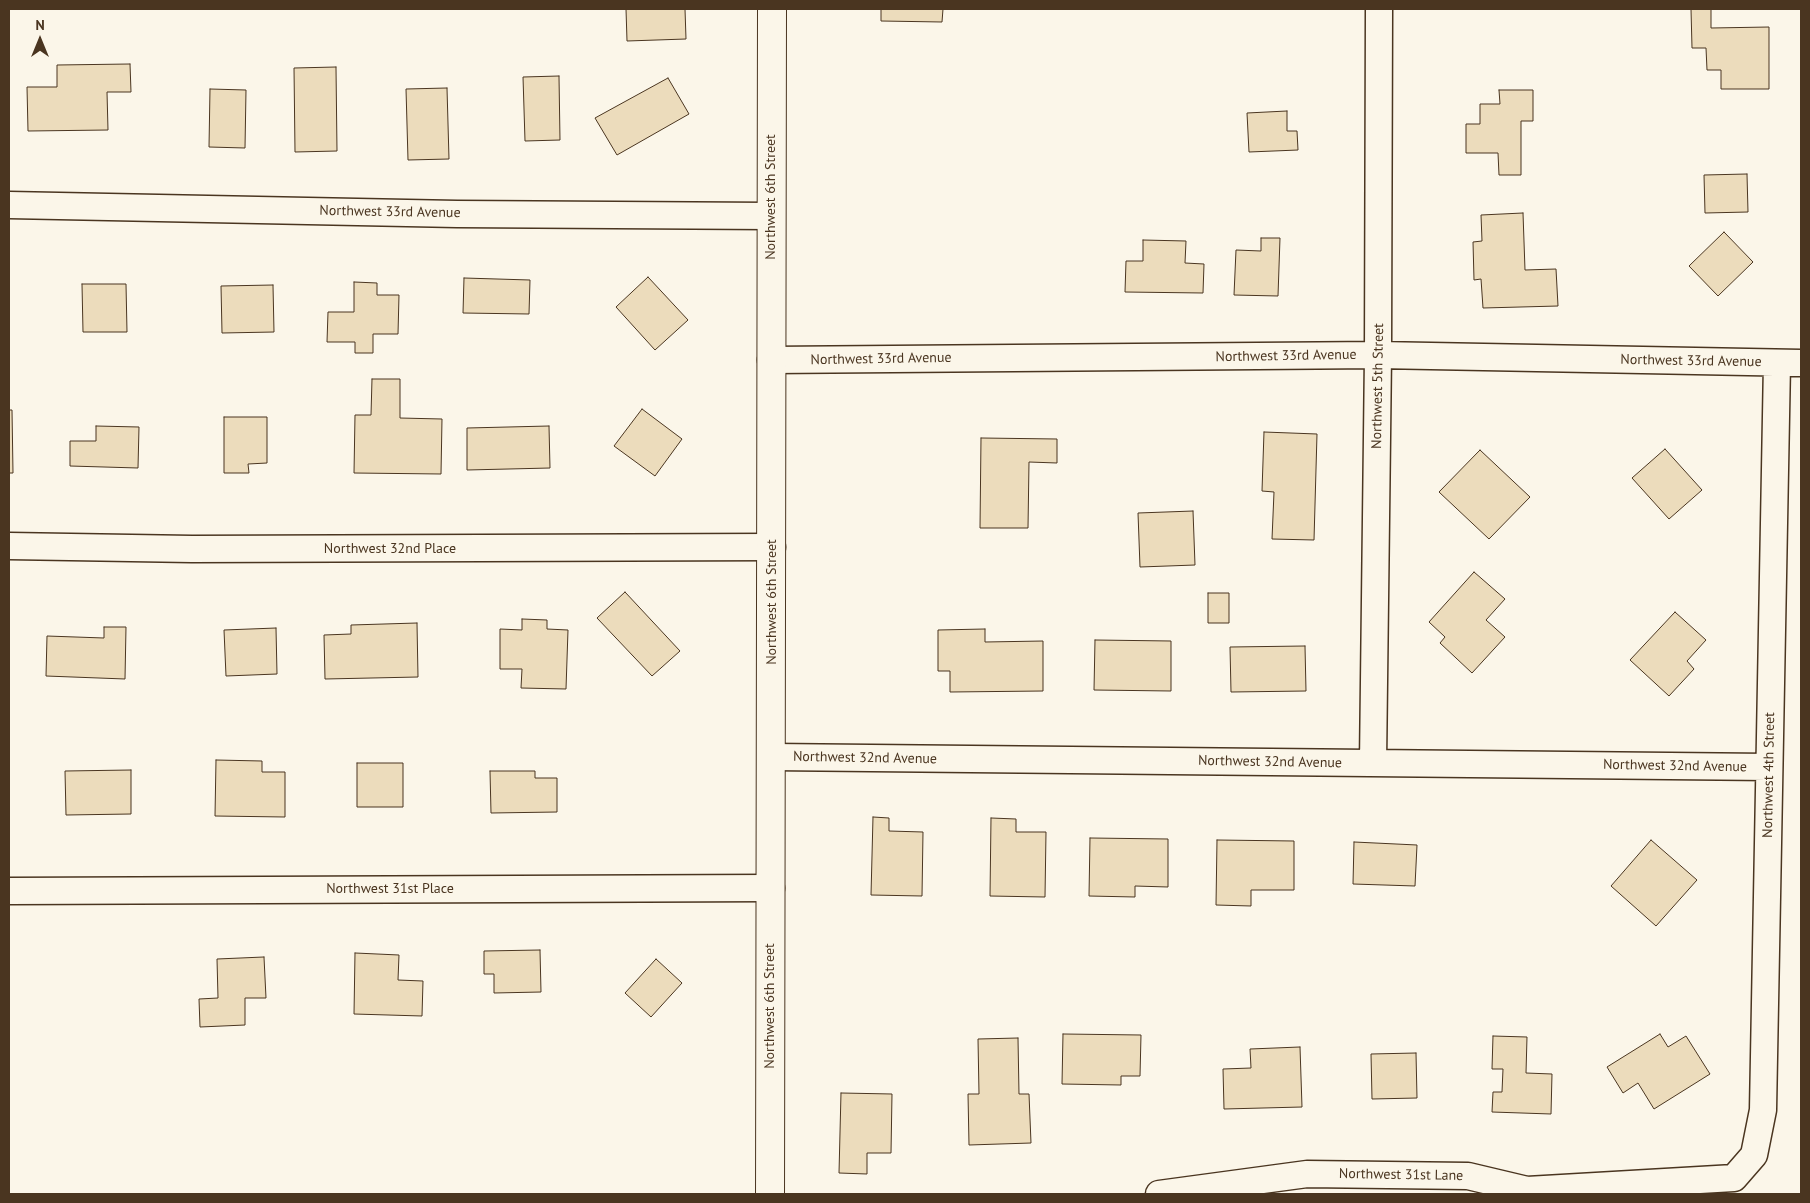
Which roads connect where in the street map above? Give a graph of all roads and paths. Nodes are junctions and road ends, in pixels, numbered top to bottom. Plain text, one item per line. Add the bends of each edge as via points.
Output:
1 (772, 9) edge
2 (1379, 9) edge
3 (9, 205) edge
4 (771, 216) junction
5 (1378, 355) junction
6 (771, 360) junction
7 (1789, 363) edge
8 (9, 546) edge
9 (772, 547) junction
10 (771, 757) junction
11 (1373, 763) junction
12 (1769, 767) junction
13 (770, 888) junction
14 (9, 891) edge
15 (1734, 1178) joint
16 (1527, 1192) edge
17 (770, 1194) edge
18 (1158, 1194) edge

1 - 4 main road, Northwest 6th Street
2 - 5 street, Northwest 5th Street
3 - 4 street, Northwest 33rd Avenue via 447,214
4 - 6 main road, Northwest 6th Street
5 - 6 street, Northwest 33rd Avenue
5 - 7 street, Northwest 33rd Avenue
5 - 11 street, Northwest 5th Street
6 - 9 main road, Northwest 6th Street
7 - 12 street, Northwest 4th Street
8 - 9 street, Northwest 32nd Place via 192,550
9 - 10 main road, Northwest 6th Street
10 - 11 street, Northwest 32nd Avenue
10 - 13 main road, Northwest 6th Street
11 - 12 street, Northwest 32nd Avenue
12 - 15 street, Northwest 4th Street via 1763,1110 1754,1155
13 - 14 street, Northwest 31st Place
13 - 17 main road, Northwest 6th Street
15 - 16 street, Northwest 31st Lane
16 - 18 street, Northwest 31st Lane via 1468,1176 1307,1174

